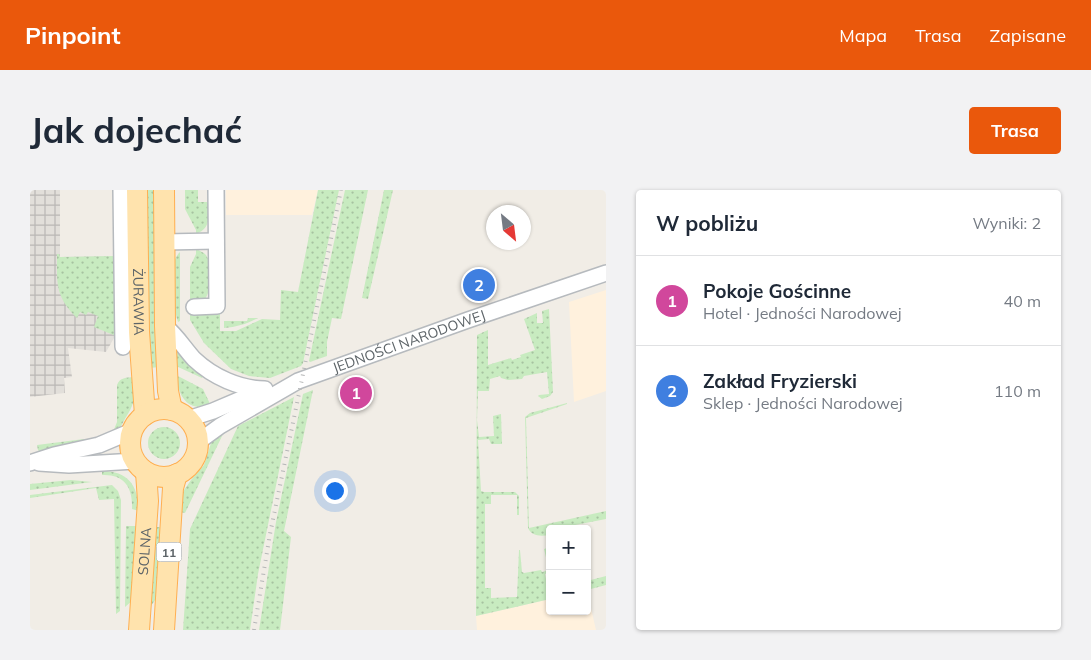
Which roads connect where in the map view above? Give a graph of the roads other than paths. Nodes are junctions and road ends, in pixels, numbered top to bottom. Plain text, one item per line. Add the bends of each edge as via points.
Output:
1 (121, 190) edge
2 (137, 190) edge
3 (164, 190) edge
4 (216, 190) edge
5 (216, 241) junction
6 (164, 242) junction
7 (606, 273) edge
8 (194, 307) dead end
9 (165, 326) junction
10 (123, 347) dead end
11 (298, 381) junction
12 (266, 389) junction
13 (180, 414) junction
14 (145, 415) junction
15 (132, 431) junction
16 (198, 442) junction
17 (31, 463) edge
18 (141, 466) junction
19 (177, 474) junction
20 (139, 630) edge
21 (164, 630) edge

1 - 10 street
2 - 14 main road, ŻURAWIA via 139,332
3 - 6 main road, ŻURAWIA
4 - 5 street
5 - 6 street
5 - 8 street via 217,306
6 - 9 main road, ŻURAWIA
7 - 11 street, JEDNOŚCI NARODOWEJ
9 - 12 street via 207,370 232,383
9 - 13 main road, ŻURAWIA via 168,391
11 - 12 street, JEDNOŚCI NARODOWEJ
11 - 16 street, JEDNOŚCI NARODOWEJ
12 - 13 street, JEDNOŚCI NARODOWEJ via 213,411
13 - 14 main road via 156,410
13 - 16 main road via 195,428
14 - 15 main road
15 - 17 street via 99,445
15 - 18 main road, 11 via 130,447
16 - 19 main road via 193,461
17 - 18 street
18 - 19 main road via 161,477
18 - 20 main road, SOLNA / 11 via 148,487 148,501
19 - 21 main road, SOLNA / 11 via 173,488

